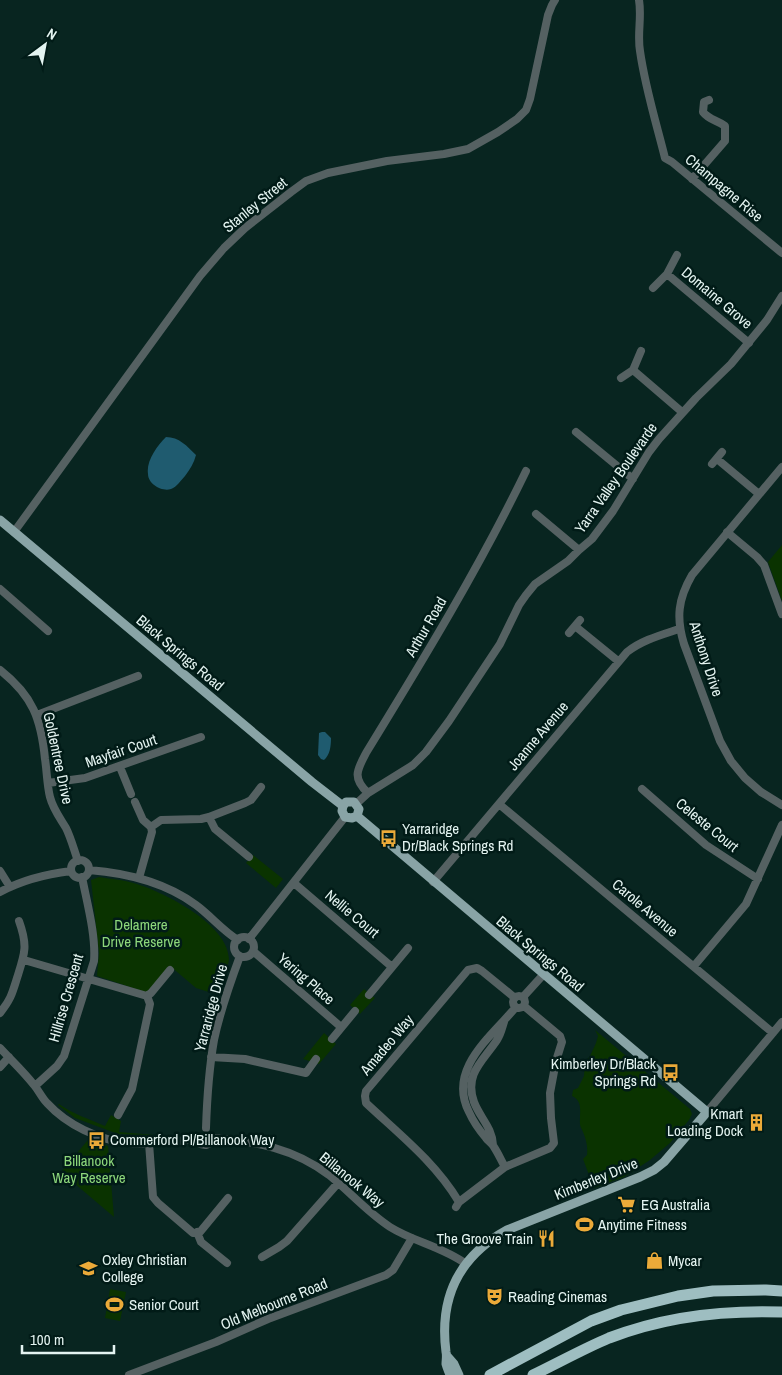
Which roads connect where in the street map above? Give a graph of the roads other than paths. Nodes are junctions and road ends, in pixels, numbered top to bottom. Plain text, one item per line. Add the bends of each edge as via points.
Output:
1 (555, 0) edge
2 (639, 0) edge
3 (710, 100) dead end
4 (692, 179) junction
5 (678, 254) dead end
6 (782, 254) edge
7 (667, 274) junction
8 (653, 288) dead end
9 (782, 296) edge
10 (749, 343) junction
11 (642, 351) dead end
12 (632, 370) junction
13 (621, 378) dead end
14 (682, 412) junction
15 (576, 432) dead end
16 (717, 458) dead end
17 (782, 467) edge
18 (526, 471) dead end
19 (633, 479) junction
20 (759, 494) junction
21 (536, 514) dead end
22 (0, 520) edge
23 (14, 532) junction
24 (727, 532) junction
25 (578, 550) junction
26 (0, 589) edge
27 (782, 614) edge
28 (575, 626) dead end
29 (679, 629) junction
30 (48, 631) dead end
31 (618, 662) junction
32 (0, 670) edge
33 (138, 676) dead end
34 (37, 715) junction
35 (201, 737) dead end
36 (120, 766) junction
37 (48, 783) junction
38 (262, 787) dead end
39 (642, 789) dead end
40 (368, 793) junction
41 (131, 794) dead end
42 (135, 802) dead end
43 (356, 804) junction
44 (499, 804) junction
45 (782, 805) edge
46 (343, 806) junction
47 (356, 816) junction
48 (345, 817) junction
49 (209, 818) junction
50 (782, 825) edge
51 (151, 828) junction
52 (249, 857) dead end
53 (78, 860) junction
54 (88, 870) junction
55 (0, 871) edge
56 (72, 871) junction
57 (82, 877) junction
58 (139, 878) junction
59 (758, 879) junction
60 (433, 882) junction
61 (294, 883) junction
62 (10, 887) junction
63 (0, 892) edge
64 (19, 921) dead end
65 (249, 939) junction
66 (238, 940) junction
67 (408, 948) dead end
68 (253, 951) junction
69 (240, 956) junction
70 (24, 960) junction
71 (694, 966) junction
72 (392, 967) junction
73 (170, 970) dead end
74 (543, 975) junction
75 (88, 980) junction
76 (369, 994) dead end
77 (146, 996) junction
78 (519, 997) junction
79 (520, 1007) junction
80 (355, 1011) dead end
81 (0, 1013) edge
82 (782, 1022) edge
83 (341, 1027) junction
84 (773, 1033) junction
85 (332, 1039) dead end
86 (0, 1048) edge
87 (212, 1056) junction
88 (8, 1057) junction
89 (316, 1059) dead end
90 (0, 1066) edge
91 (35, 1086) junction
92 (707, 1112) junction
93 (118, 1115) dead end
94 (206, 1128) junction
95 (214, 1138) junction
96 (197, 1139) junction
97 (149, 1143) junction
98 (505, 1167) junction
99 (338, 1183) junction
100 (228, 1198) dead end
101 (197, 1232) junction
102 (412, 1238) junction
103 (262, 1258) dead end
104 (227, 1263) dead end
105 (466, 1264) junction
106 (782, 1291) edge
107 (782, 1312) edge
108 (447, 1356) junction
109 (449, 1374) edge
110 (128, 1375) edge
111 (459, 1375) edge
112 (490, 1375) edge
113 (533, 1375) edge

1 - 23 street, Stanley Street via 548,15 530,99 526,110 517,119 468,149 386,161 306,181 245,228 200,276
2 - 4 street, Champagne Rise via 639,48 665,158
3 - 4 street via 704,102 703,112 725,126 725,141
4 - 6 street, Champagne Rise
5 - 7 street, Domaine Grove
7 - 8 street, Domaine Grove
7 - 10 street, Domaine Grove
9 - 10 street, Yarra Valley Boulevarde
10 - 14 street, Yarra Valley Boulevarde
11 - 12 street
12 - 13 street
12 - 14 street
14 - 19 street, Yarra Valley Boulevarde via 659,438
15 - 19 street
16 - 20 street
17 - 20 street, Anthony Drive
18 - 40 street, Arthur Road via 439,633 358,768 357,779
19 - 25 street, Yarra Valley Boulevarde via 602,527
20 - 24 street, Anthony Drive
21 - 25 street
22 - 23 main road, Black Springs Road
23 - 46 main road, Black Springs Road
24 - 27 street via 764,565
24 - 29 street, Anthony Drive via 683,593
25 - 40 street, Yarra Valley Boulevarde via 526,595 500,644 426,752 413,766
26 - 30 street
28 - 31 street
29 - 31 street, Joanne Avenue via 646,640
29 - 45 street, Anthony Drive via 720,741 731,761 761,792
31 - 44 street, Joanne Avenue
32 - 34 street, Goldentree Drive via 22,690
33 - 34 street
34 - 37 street, Goldentree Drive via 44,742
35 - 36 street, Mayfair Court
36 - 37 street, Mayfair Court via 84,778
36 - 41 street
37 - 53 street, Goldentree Drive via 53,808 70,836
38 - 49 street via 251,800
39 - 59 street, Celeste Court via 706,845
40 - 43 street, Yarra Valley Boulevarde
42 - 51 street via 143,820
43 - 46 main road via 349,802
43 - 47 main road via 359,811
44 - 60 street, Joanne Avenue
44 - 71 street, Carole Avenue
46 - 48 main road
47 - 48 main road
47 - 60 main road, Black Springs Road
48 - 61 street
49 - 51 street via 161,820
49 - 52 street via 215,829
50 - 59 street
51 - 58 street
53 - 54 street via 86,862
53 - 56 street
54 - 57 street
54 - 58 street
55 - 62 street
56 - 57 street via 77,877
56 - 62 street
57 - 75 street, Hillrise Crescent via 94,954
58 - 66 street via 185,897
59 - 71 street via 746,904
60 - 74 main road, Black Springs Road
61 - 65 street
61 - 72 street, Nellie Court
62 - 63 street
64 - 70 street via 25,942
65 - 66 street via 243,937
65 - 68 street via 253,943
66 - 69 street via 235,950
67 - 72 street
68 - 69 street
68 - 83 street, Yering Place
69 - 87 street, Yarraridge Drive via 220,1017
70 - 75 street
70 - 81 street via 10,1001
71 - 84 street, Carole Avenue
72 - 76 street
73 - 77 street
74 - 78 street
74 - 92 main road, Black Springs Road
75 - 77 street
75 - 91 street, Hillrise Crescent via 64,1056
77 - 93 street via 150,1004 132,1089
78 - 79 street via 513,1003
78 - 98 street, Amadeo Way via 477,968 468,970 365,1096 366,1103 432,1165 458,1204
79 - 98 street via 505,1020 501,1033 479,1063 472,1080 477,1110 490,1130
79 - 98 street via 560,1036 562,1042 550,1093 554,1143 550,1148
80 - 83 street
82 - 84 street, Kimberley Drive
83 - 85 street
84 - 92 street, Kimberley Drive
86 - 88 street
87 - 89 street via 245,1059 306,1073
87 - 94 street, Yarraridge Drive
88 - 90 street
88 - 91 street
91 - 97 street via 56,1112 83,1129 127,1143
92 - 105 main road, Kimberley Drive via 654,1170 506,1230 483,1245
94 - 95 street via 213,1132
94 - 96 street via 199,1131
95 - 96 street via 206,1145
95 - 99 street, Billanook Way via 272,1146 328,1174
96 - 97 street
97 - 101 street via 153,1196 183,1226 192,1233
99 - 102 street, Billanook Way via 382,1221
99 - 103 street via 287,1241
100 - 101 street
101 - 104 street via 202,1242
102 - 105 street, Billanook Way via 442,1249
102 - 110 street, Old Melbourne Road via 393,1270 386,1275
105 - 108 main road, Kimberley Drive via 456,1280 446,1310
106 - 112 highway via 678,1296 621,1310 591,1322
107 - 113 highway via 719,1314 648,1325 586,1348
108 - 109 main road, Kimberley Drive
108 - 111 main road, Kimberley Drive

